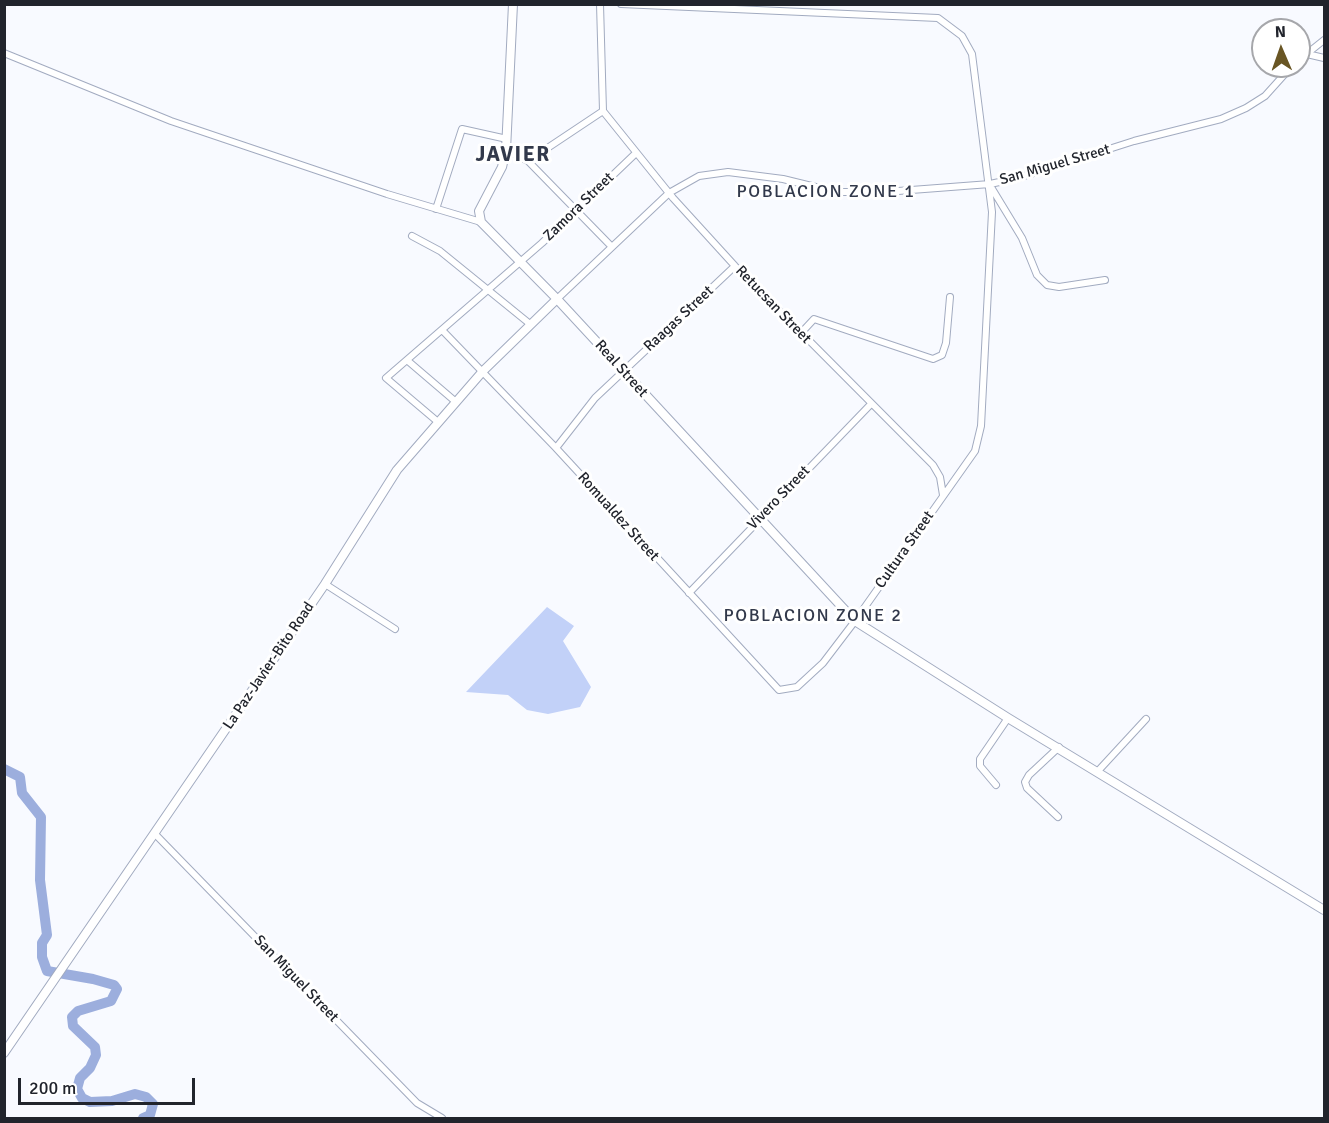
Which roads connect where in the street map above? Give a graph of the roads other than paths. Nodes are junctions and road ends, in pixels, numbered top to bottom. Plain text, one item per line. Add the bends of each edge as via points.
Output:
1 (513, 4) edge
2 (600, 4) edge
3 (621, 4) edge
4 (1324, 40) edge
5 (1311, 51) edge
6 (4, 53) edge
7 (1281, 78) edge
8 (603, 111) junction
9 (507, 139) junction
10 (506, 150) junction
11 (636, 153) junction
12 (528, 161) junction
13 (990, 184) junction
14 (669, 193) junction
15 (435, 209) junction
16 (576, 211) junction
17 (481, 222) junction
18 (412, 236) dead end
19 (612, 247) junction
20 (521, 261) junction
21 (735, 266) junction
22 (1105, 280) dead end
23 (488, 290) junction
24 (950, 297) dead end
25 (557, 299) junction
26 (530, 324) junction
27 (443, 331) junction
28 (801, 333) junction
29 (408, 361) junction
30 (483, 371) junction
31 (623, 371) junction
32 (456, 402) junction
33 (871, 404) junction
34 (438, 422) junction
35 (556, 448) junction
36 (943, 495) junction
37 (759, 519) junction
38 (325, 584) junction
39 (689, 593) junction
40 (855, 621) junction
41 (395, 630) dead end
42 (797, 687) joint
43 (1008, 718) junction
44 (1146, 719) dead end
45 (1059, 747) junction
46 (1098, 771) junction
47 (996, 785) dead end
48 (1058, 816) dead end
49 (155, 834) junction
50 (1324, 910) edge
51 (4, 1053) edge
52 (442, 1119) edge

1 - 9 main road
2 - 8 street
3 - 13 street, Cultura Street via 938,18 962,36 972,54
4 - 5 street
6 - 15 street via 171,121
7 - 13 street, San Miguel Street via 1265,96 1221,119
8 - 11 street, Retucsan Street
8 - 12 street
9 - 10 main road
9 - 15 street via 462,129
10 - 12 street
10 - 17 main road via 502,167 479,211
11 - 14 street, Retucsan Street
11 - 16 street, Zamora Street
12 - 16 street
13 - 14 street, San Miguel Street via 836,192 783,179 713,173 687,180
13 - 22 street via 1047,285 1059,287
13 - 36 street, Cultura Street via 980,436 975,451
14 - 19 street, San Miguel Street
14 - 21 street, Retucsan Street
15 - 17 street
16 - 19 street
16 - 20 street, Zamora Street
17 - 20 main road, Real Street
18 - 23 street via 440,250
19 - 25 street, San Miguel Street
20 - 23 street, Zamora Street
20 - 25 main road, Real Street
21 - 28 street, Retucsan Street
21 - 31 street, Raagas Street
23 - 26 street
23 - 27 street
24 - 28 street via 946,343 942,355 933,359 814,319
25 - 26 main road, La Paz-Javier-Bito Road
25 - 31 main road, Real Street
26 - 30 main road, La Paz-Javier-Bito Road
27 - 29 street
27 - 30 street, Romualdez Street
28 - 33 street, Retucsan Street
29 - 32 street
29 - 34 street via 386,378
30 - 32 main road, La Paz-Javier-Bito Road
30 - 35 street, Romualdez Street
31 - 35 street, Raagas Street
31 - 37 main road, Real Street
32 - 34 main road, La Paz-Javier-Bito Road
33 - 36 street, Retucsan Street via 933,465
33 - 37 street, Vivero Street
34 - 38 main road, La Paz-Javier-Bito Road via 397,470
35 - 39 street, Romualdez Street
36 - 40 street, Cultura Street
37 - 39 street, Vivero Street
37 - 40 main road, Real Street
38 - 41 street
38 - 49 main road, La Paz-Javier-Bito Road
39 - 42 street, Romualdez Street via 773,685 786,691
40 - 42 street, Cultura Street via 823,663
40 - 43 main road, Real Street
43 - 45 main road, Real Street
43 - 47 street via 980,759 980,766
44 - 46 street
45 - 46 main road, Real Street
45 - 48 street via 1025,782
46 - 50 main road, Real Street
49 - 51 main road, La Paz-Javier-Bito Road
49 - 52 street, San Miguel Street via 417,1102

